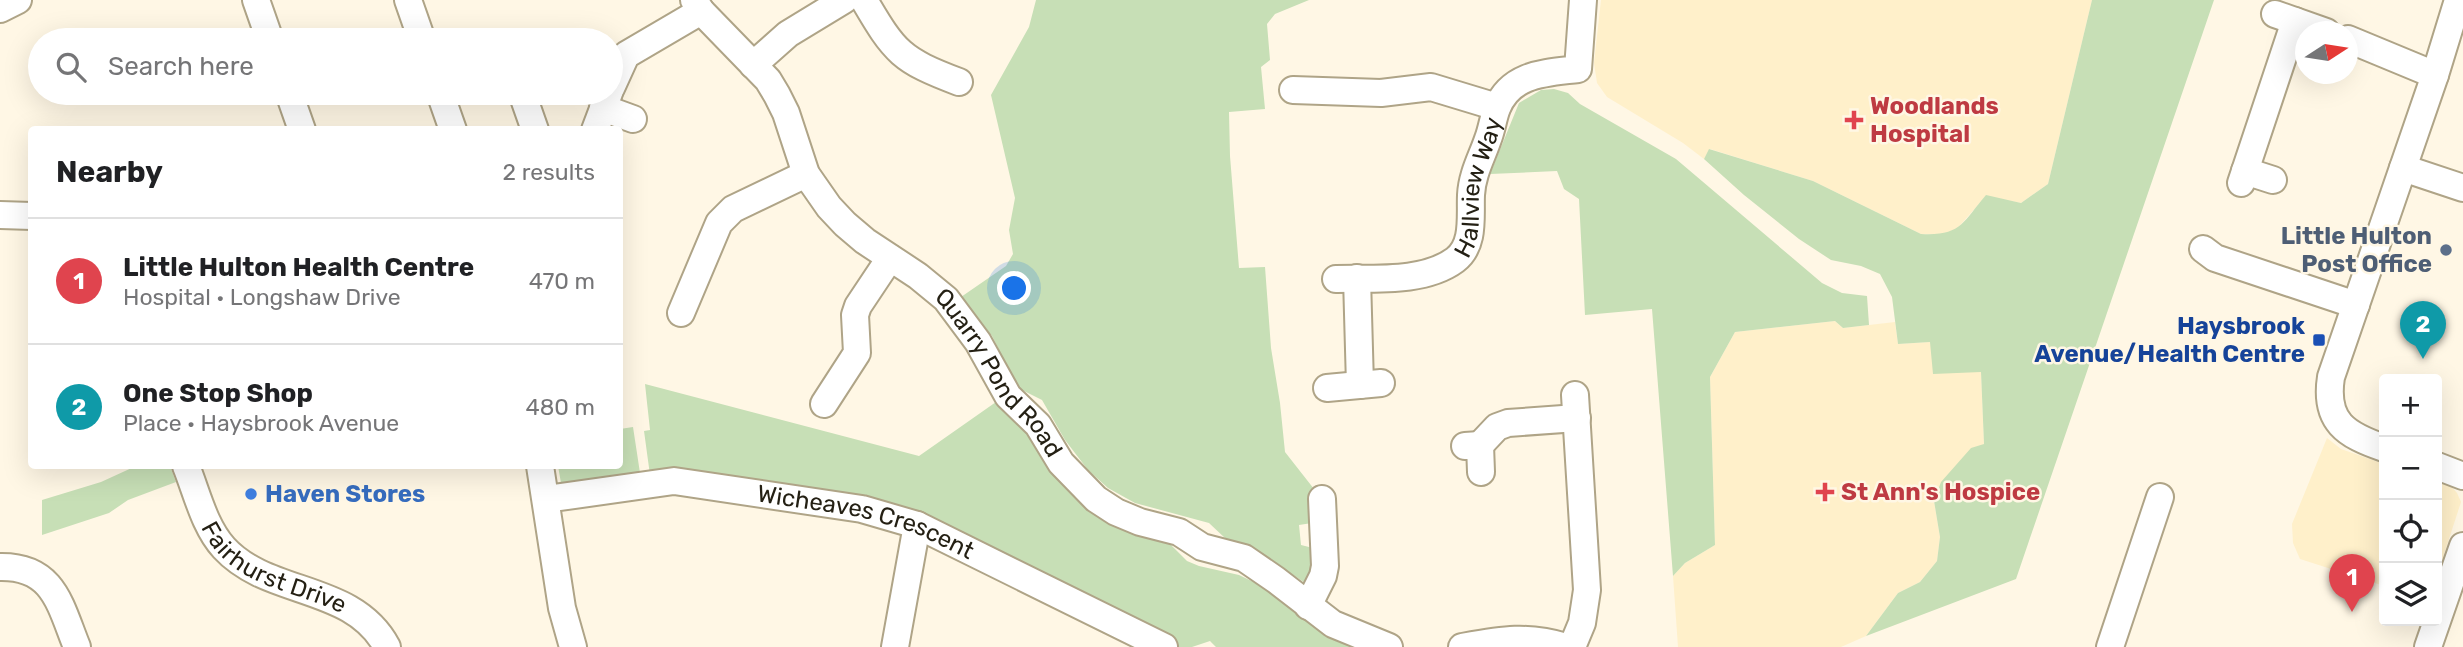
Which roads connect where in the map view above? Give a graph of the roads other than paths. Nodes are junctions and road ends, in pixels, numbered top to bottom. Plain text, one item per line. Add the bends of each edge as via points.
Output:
1 (18, 0) edge
2 (256, 0) edge
3 (408, 0) edge
4 (844, 0) edge
5 (864, 0) edge
6 (1583, 0) edge
7 (2458, 0) edge
8 (697, 5) edge
9 (0, 9) edge
10 (2295, 21) edge
11 (266, 28) edge
12 (418, 28) edge
13 (2358, 44) edge
14 (623, 60) edge
15 (753, 65) junction
16 (2435, 75) junction
17 (964, 84) dead end
18 (1293, 90) dead end
19 (293, 105) edge
20 (444, 105) edge
21 (526, 105) edge
22 (604, 105) edge
23 (1497, 107) junction
24 (632, 119) dead end
25 (301, 126) edge
26 (452, 126) edge
27 (534, 126) edge
28 (2403, 168) junction
29 (806, 174) junction
30 (2273, 180) dead end
31 (2463, 188) edge
32 (0, 215) edge
33 (28, 216) edge
34 (2203, 249) dead end
35 (890, 258) junction
36 (2356, 305) junction
37 (681, 313) dead end
38 (1327, 388) dead end
39 (824, 409) dead end
40 (2379, 446) edge
41 (2442, 468) edge
42 (187, 469) edge
43 (541, 469) edge
44 (1481, 472) dead end
45 (2463, 475) edge
46 (2160, 497) dead end
47 (546, 499) junction
48 (1321, 499) dead end
49 (917, 525) junction
50 (2463, 546) edge
51 (0, 566) edge
52 (1308, 606) junction
53 (77, 647) edge
54 (387, 647) edge
55 (573, 647) edge
56 (895, 647) edge
57 (1164, 647) edge
58 (1389, 647) edge
59 (1462, 647) edge
60 (1569, 647) edge
61 (2110, 647) edge
62 (2428, 647) edge

1 - 9 street
2 - 11 street
3 - 12 street
4 - 15 street via 788,34
5 - 17 street via 895,49 923,68
6 - 23 street, Hallview Way via 1578,69 1516,82
7 - 16 street
8 - 14 street
8 - 15 street, Quarry Pond Road
10 - 30 street via 2285,18 2243,177
13 - 16 street
15 - 29 street, Quarry Pond Road via 778,95
16 - 28 street
18 - 23 street via 1323,102 1432,87
19 - 25 street
20 - 26 street
21 - 27 street
22 - 24 street
23 - 38 street, Hallview Way via 1476,168 1469,234 1462,253 1430,272 1346,279 1371,384
28 - 31 street
28 - 36 street
29 - 35 street, Quarry Pond Road via 845,224
29 - 37 street via 726,215 685,280
32 - 33 street
34 - 36 street via 2216,258
35 - 39 street via 858,306 854,324 857,353
35 - 52 street, Quarry Pond Road via 946,299 978,342 1008,396 1096,499 1140,522 1179,532 1202,547 1244,558
36 - 40 street via 2328,394 2331,409 2347,432
41 - 45 street
42 - 54 street, Fairhurst Drive via 210,527 226,550 268,576 343,604 372,625
43 - 47 street
44 - 60 street via 1471,445 1497,427 1576,407 1587,590 1582,623
46 - 61 street
47 - 49 street, Wicheaves Crescent via 691,482 862,509
47 - 55 street via 562,608
48 - 52 street via 1316,535 1325,566
49 - 56 street
49 - 57 street, Wicheaves Crescent
50 - 62 street
51 - 53 street via 25,568 49,584
52 - 58 street, Quarry Pond Road via 1333,624
59 - 60 street via 1528,638

